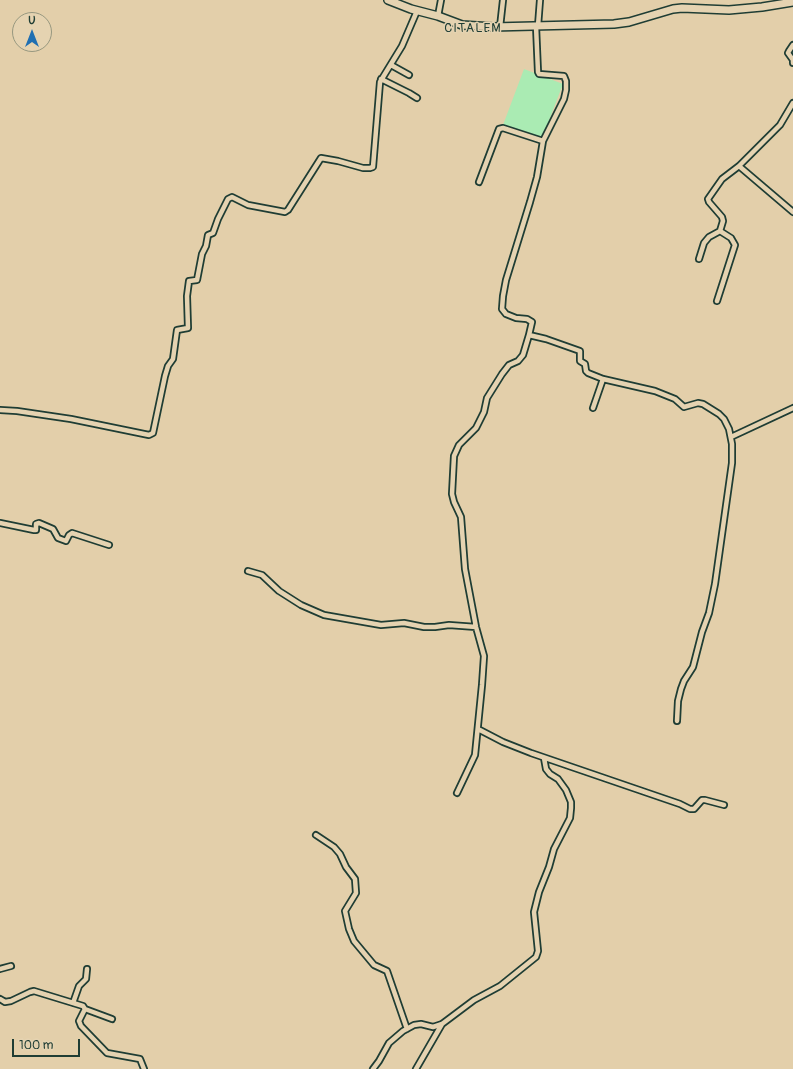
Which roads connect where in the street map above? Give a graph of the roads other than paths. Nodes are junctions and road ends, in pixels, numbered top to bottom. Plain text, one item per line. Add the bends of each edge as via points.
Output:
1 (388, 0) edge
2 (441, 0) edge
3 (503, 0) edge
4 (540, 0) edge
5 (790, 2) edge
6 (416, 11) junction
7 (438, 16) junction
8 (537, 26) junction
9 (500, 27) junction
10 (793, 45) edge
11 (793, 63) edge
12 (391, 65) junction
13 (409, 75) dead end
14 (381, 79) junction
15 (417, 98) dead end
16 (793, 103) edge
17 (543, 141) junction
18 (739, 166) junction
19 (479, 182) dead end
20 (793, 212) edge
21 (720, 231) junction
22 (699, 259) dead end
23 (717, 301) dead end
24 (528, 335) junction
25 (603, 379) junction
26 (592, 408) dead end
27 (793, 408) edge
28 (0, 410) edge
29 (730, 437) junction
30 (0, 523) edge
31 (109, 545) dead end
32 (248, 571) dead end
33 (476, 627) junction
34 (677, 721) dead end
35 (478, 729) junction
36 (544, 758) junction
37 (457, 793) dead end
38 (724, 805) dead end
39 (316, 836) dead end
40 (11, 966) dead end
41 (88, 969) dead end
42 (0, 970) edge
43 (0, 999) edge
44 (73, 1003) junction
45 (85, 1009) junction
46 (112, 1019) dead end
47 (442, 1024) junction
48 (407, 1029) junction
49 (144, 1069) edge
50 (373, 1069) edge
51 (416, 1069) edge

1 - 6 main road
2 - 7 street
3 - 9 street
4 - 8 street
5 - 8 main road via 729,10 682,8 622,23
6 - 7 main road
6 - 12 street
7 - 9 main road via 462,25
8 - 9 main road
8 - 17 street via 539,74 564,76 566,81 564,99
10 - 11 street via 788,51
12 - 13 street
12 - 14 street
14 - 15 street
14 - 28 street via 372,168 321,158 285,212 248,205 232,197 228,199 213,233 208,234 197,280 189,281 186,296 188,328 177,330 173,359 165,376 153,433 149,435
16 - 18 street via 780,125
17 - 19 street via 499,128
17 - 24 street via 537,177 503,296 504,312 532,322
18 - 20 street
18 - 21 street via 722,179 708,199 722,217
21 - 22 street via 704,243
21 - 23 street via 731,238 735,245
24 - 25 street via 580,351 580,361 585,364 586,371
24 - 33 street via 523,355 502,374 487,398 484,412 476,428 459,446 454,456 452,494 461,517 465,569
25 - 26 street
25 - 29 street via 655,391 675,399 684,407 703,404 724,419
27 - 29 street
29 - 34 street via 732,463 715,584 693,667 681,689
30 - 31 street via 34,530 39,523 53,529 58,538 66,541 68,534 72,533
32 - 33 street via 264,576 279,591 324,615 381,625 404,623 424,627
33 - 35 street via 484,656
35 - 36 street
35 - 37 street via 475,755
36 - 38 street via 690,809 694,809 702,800
36 - 47 street via 546,769 566,790 571,808 570,818 554,849 534,912 538,951 536,957 503,984 474,1000
39 - 48 street via 334,847 355,879 356,893 345,911 349,929 354,941 374,965 387,971
40 - 42 street
41 - 44 street
43 - 44 street via 5,1002 11,1001 34,991
44 - 45 street
45 - 46 street
45 - 49 street via 80,1025 107,1053 140,1059
47 - 48 street via 418,1025
47 - 51 street
48 - 50 street via 390,1043

